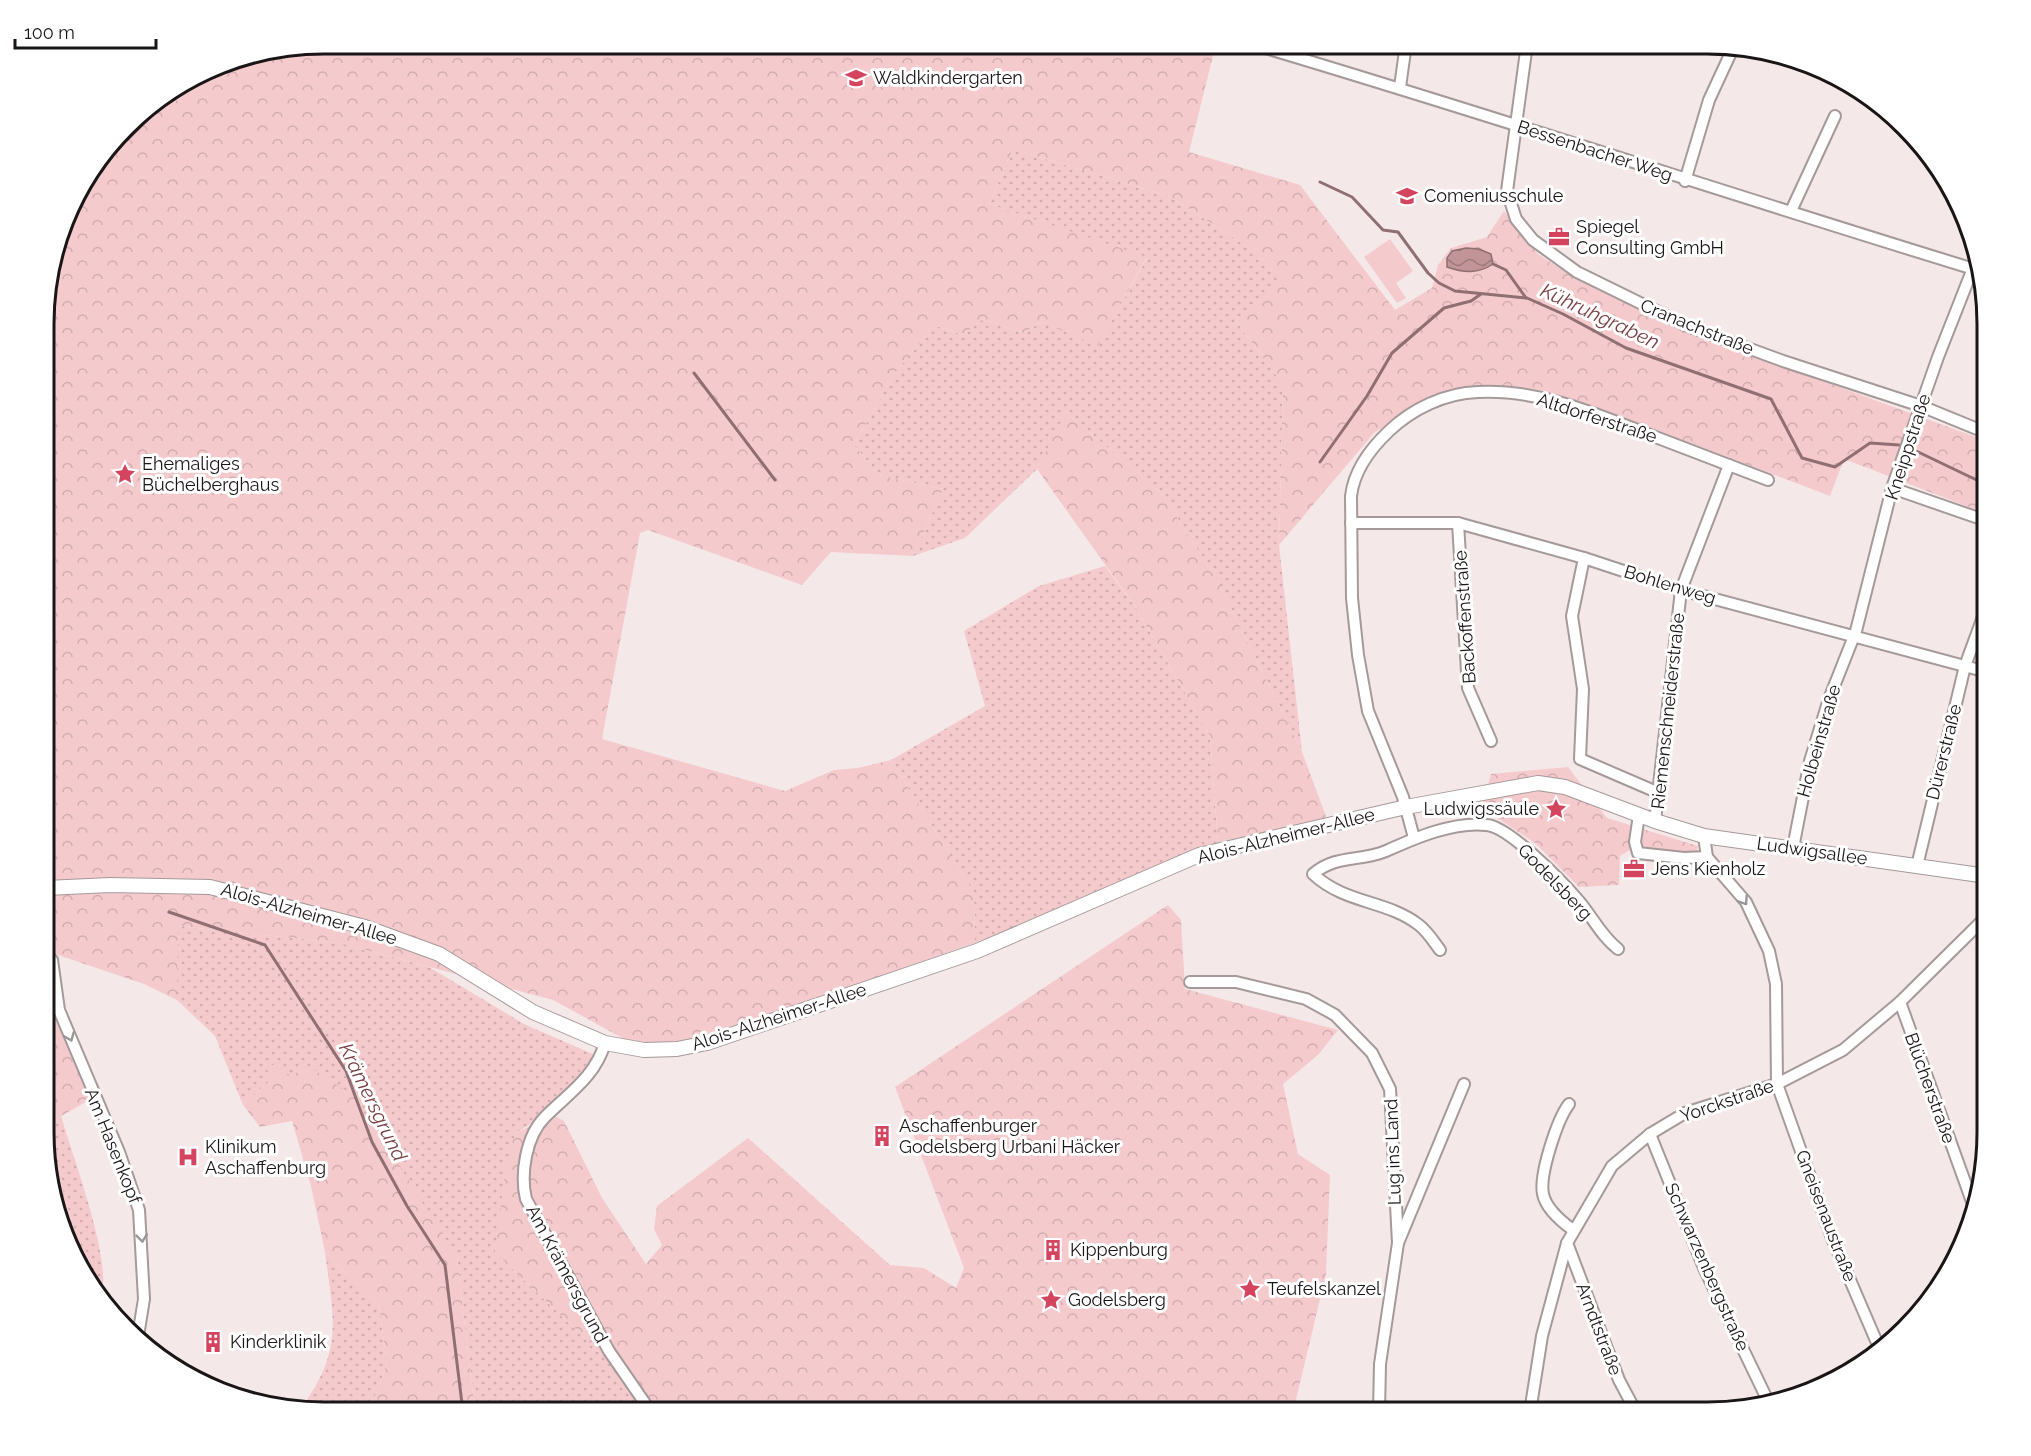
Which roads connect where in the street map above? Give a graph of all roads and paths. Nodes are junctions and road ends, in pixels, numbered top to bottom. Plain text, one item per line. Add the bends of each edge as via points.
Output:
1 (1286, 54) edge
2 (1405, 54) edge
3 (1526, 54) edge
4 (1730, 55) edge
5 (1400, 87) junction
6 (1834, 116) dead end
7 (1516, 125) junction
8 (1685, 181) junction
9 (1791, 211) junction
10 (1971, 266) edge
11 (1972, 274) edge
12 (1921, 405) junction
13 (1977, 429) edge
14 (1729, 465) junction
15 (1768, 480) dead end
16 (1892, 488) junction
17 (1977, 518) edge
18 (1351, 523) junction
19 (1458, 523) junction
20 (1584, 558) junction
21 (1681, 590) junction
22 (1977, 633) edge
23 (1854, 636) junction
24 (1965, 666) junction
25 (1977, 669) edge
26 (1491, 741) dead end
27 (1659, 793) junction
28 (1406, 807) junction
29 (1639, 815) junction
30 (1656, 821) junction
31 (1704, 836) junction
32 (1414, 838) junction
33 (1793, 848) junction
34 (1707, 857) junction
35 (1917, 866) junction
36 (1977, 875) edge
37 (54, 888) edge
38 (1977, 927) edge
39 (1618, 949) dead end
40 (1440, 950) dead end
41 (54, 974) edge
42 (1190, 982) dead end
43 (1900, 1002) junction
44 (605, 1043) junction
45 (1464, 1084) dead end
46 (1777, 1084) junction
47 (1569, 1104) dead end
48 (1650, 1134) junction
49 (1970, 1195) edge
50 (1573, 1230) junction
51 (1398, 1243) junction
52 (1567, 1243) junction
53 (139, 1329) edge
54 (1877, 1342) edge
55 (1765, 1396) edge
56 (645, 1402) edge
57 (1379, 1402) edge
58 (1532, 1402) edge
59 (1631, 1402) edge

1 - 5 street, Bessenbacher Weg
2 - 5 street
3 - 7 street, Cranachstraße
4 - 8 street via 1708,100
5 - 7 street, Bessenbacher Weg
6 - 9 street
7 - 8 street, Bessenbacher Weg
7 - 12 street, Cranachstraße via 1507,191 1516,219 1533,240 1577,272 1685,325
8 - 9 street, Bessenbacher Weg
9 - 10 street, Bessenbacher Weg
11 - 12 street, Kneippstraße
12 - 13 street, Cranachstraße
12 - 16 street, Kneippstraße
14 - 15 street, Altdorferstraße
14 - 18 street, Altdorferstraße via 1544,397 1478,392 1448,397 1420,408 1401,419 1373,445 1352,484
14 - 21 street, Riemenschneiderstraße
16 - 17 street
16 - 23 street, Kneippstraße
18 - 19 street, Bohlenweg
18 - 28 street, Altdorferstraße via 1352,598 1368,711
19 - 20 street, Bohlenweg
19 - 26 street, Backoffenstraße via 1468,688
20 - 21 street, Bohlenweg
20 - 27 street via 1572,616 1583,688 1580,759
21 - 23 street, Bohlenweg
21 - 27 street, Riemenschneiderstraße
22 - 24 street, Dürerstraße
23 - 24 street, Bohlenweg
23 - 33 street, Holbeinstraße via 1810,761
24 - 25 street, Bohlenweg
24 - 35 street, Dürerstraße
27 - 30 street, Riemenschneiderstraße
28 - 29 street, Ludwigsallee via 1538,783 1565,787
28 - 32 street
28 - 44 street, Alois-Alzheimer-Allee via 1199,855 977,951 707,1043 644,1050
29 - 30 street, Ludwigsallee
29 - 34 street via 1635,842 1638,853
30 - 31 street, Ludwigsallee
31 - 33 street, Ludwigsallee
31 - 34 street
32 - 39 street, Godelsberg via 1470,824 1490,825 1527,849 1578,899
32 - 40 street, Godelsberg via 1378,854 1327,863 1313,874 1342,895 1419,925
33 - 35 street, Ludwigsallee
34 -> 46 street, Gneisenaustraße via 1746,902 1769,951 1776,984
35 - 36 street, Ludwigsallee
37 - 44 street, Alois-Alzheimer-Allee via 210,886 327,916 439,954 533,1012
38 - 43 street, Yorckstraße
41 -> 53 street, Am Hasenkopf via 59,1010 139,1210 144,1299
42 - 51 street, Lug ins Land via 1236,982 1306,999 1335,1015 1372,1053 1390,1089
43 - 46 street, Yorckstraße via 1843,1050
43 - 49 street, Blücherstraße
44 - 56 street, Am Krämersgrund via 591,1075 538,1126 523,1171 523,1185 526,1199 589,1316
45 - 51 street
46 - 48 street, Yorckstraße via 1685,1113
46 - 54 street, Gneisenaustraße via 1832,1238
47 - 50 street via 1549,1152 1543,1195 1557,1218
48 - 50 street, Yorckstraße via 1612,1166
48 - 55 street, Schwarzenbergstraße via 1704,1268
50 - 52 street, Yorckstraße
51 - 57 street via 1380,1364
52 - 58 street, Yorckstraße via 1542,1336
52 - 59 street, Arndtstraße

